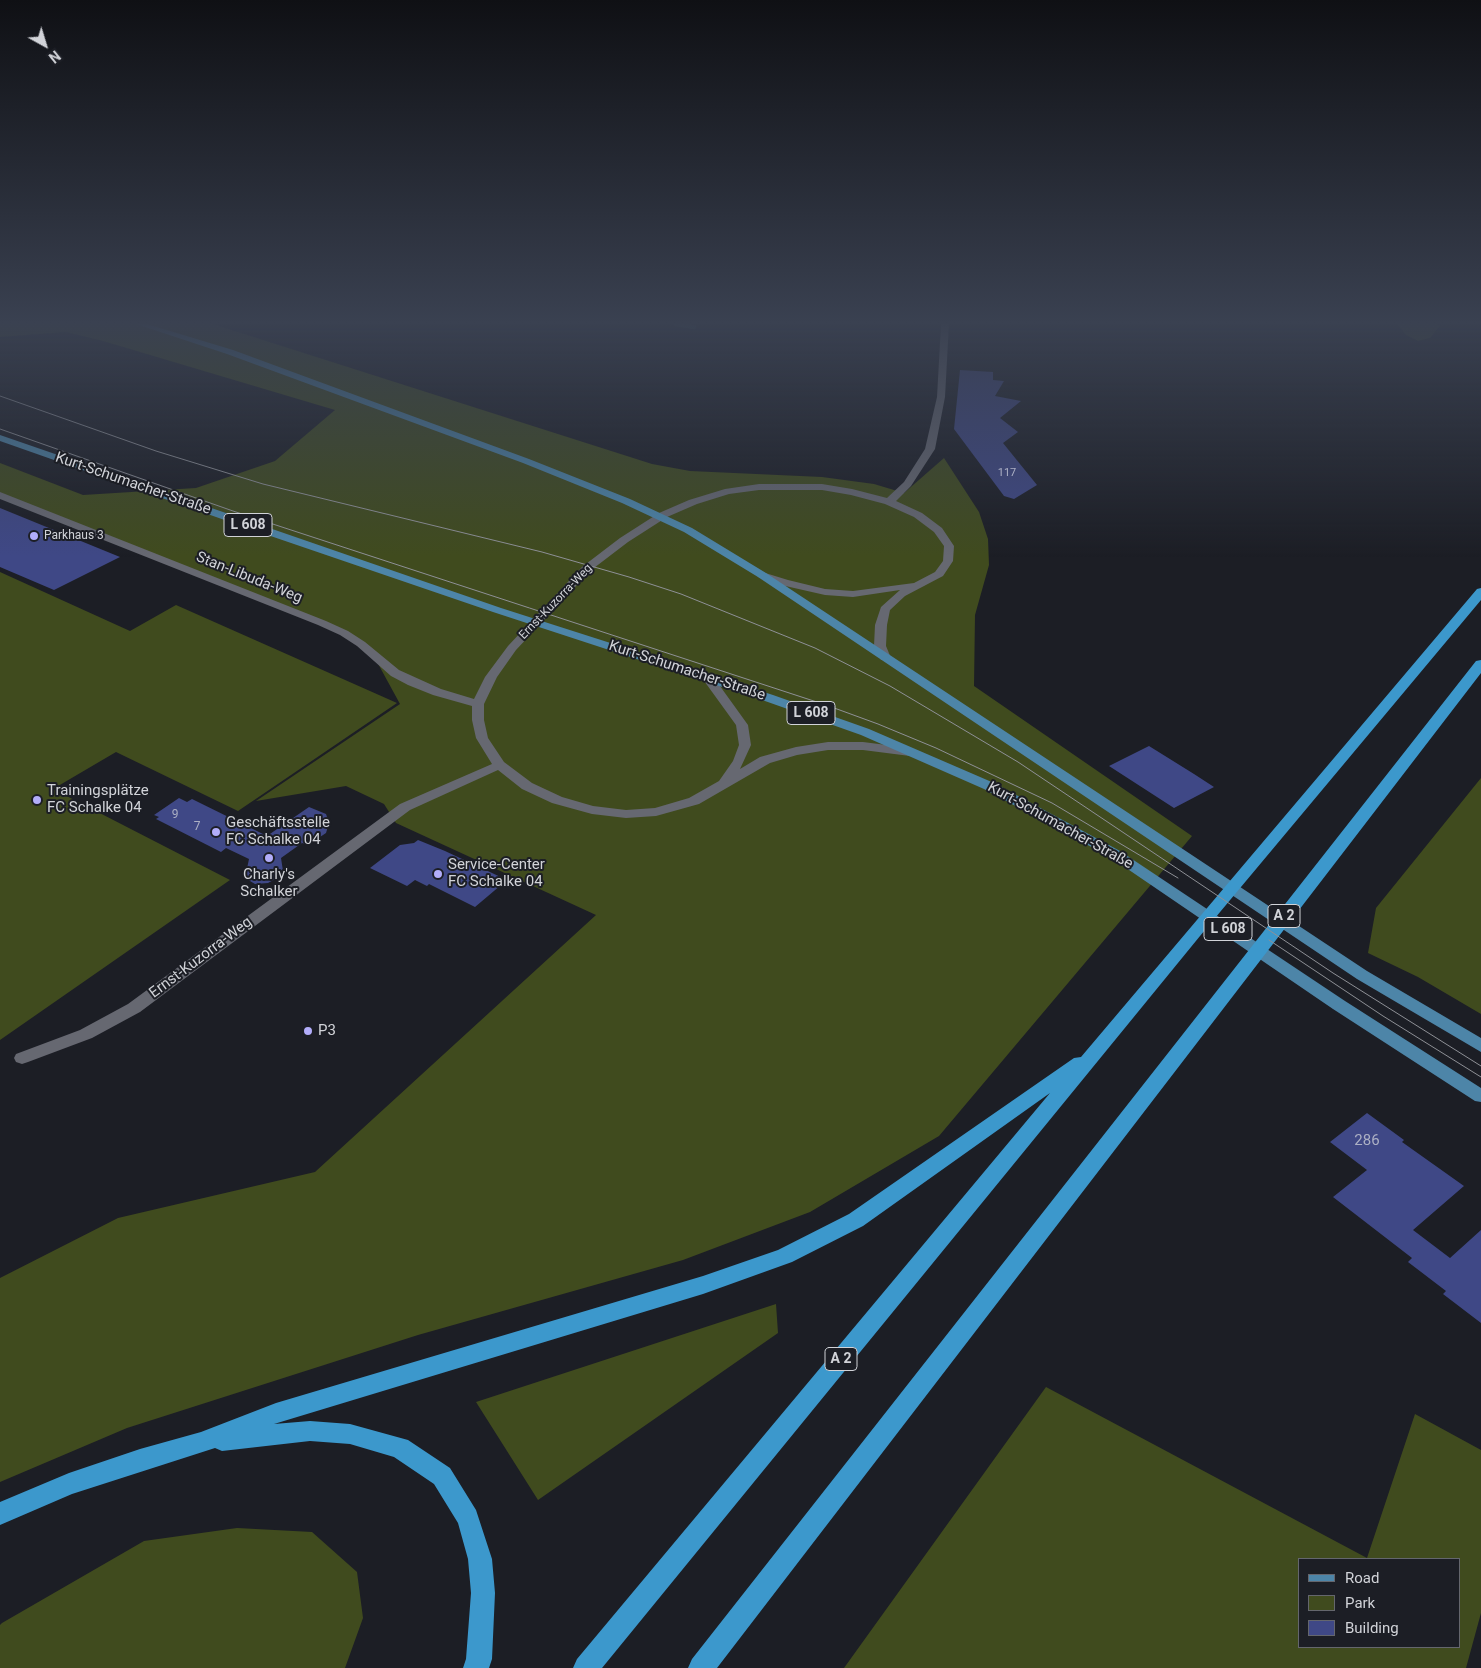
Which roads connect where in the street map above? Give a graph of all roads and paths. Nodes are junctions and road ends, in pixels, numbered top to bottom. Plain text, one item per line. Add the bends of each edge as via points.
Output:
1 (365, 402) edge
2 (940, 402) edge
3 (0, 438) edge
4 (0, 495) edge
5 (889, 502) junction
6 (762, 575) junction
7 (924, 582) junction
8 (1481, 592) edge
9 (885, 658) junction
10 (1481, 664) edge
11 (708, 678) junction
12 (478, 704) junction
13 (913, 752) junction
14 (498, 764) junction
15 (723, 784) junction
16 (1481, 1046) edge
17 (1098, 1051) junction
18 (22, 1058) dead end
19 (1481, 1096) edge
20 (201, 1443) junction
21 (0, 1514) edge
22 (476, 1668) edge
23 (586, 1668) edge
24 (701, 1668) edge

1 - 6 main road, L 608 via 626,501 688,530
2 - 5 street via 930,449 908,484
3 - 11 main road, Kurt-Schumacher-Straße / L 608 via 497,610
4 - 12 street, Stan-Libuda-Weg via 322,623 361,644 395,673 412,682
5 - 7 street, Ernst-Kuzorra-Weg via 918,515 938,530 949,546 948,561 939,574
5 - 12 street, Ernst-Kuzorra-Weg via 822,487 759,487 728,491 663,515 615,546 563,592 512,648 491,677
6 - 7 street, Ernst-Kuzorra-Weg via 825,592 853,594
6 - 9 main road, L 608
7 - 9 street, Ernst-Kuzorra-Weg via 901,594 885,609 880,646
8 - 17 highway, A 2 via 1194,932
9 - 16 main road, L 608 via 1362,975
10 - 24 highway, A 2
11 - 13 main road, Kurt-Schumacher-Straße / L 608
11 - 15 street via 742,725 744,745 739,761
12 - 14 street via 482,738
13 - 15 street via 863,746 828,746 796,751 765,760
13 - 19 main road, Kurt-Schumacher-Straße / L 608 via 989,786 1115,854
14 - 15 street via 527,786 557,800 592,810 626,814 656,812 694,801
14 - 18 street, Ernst-Kuzorra-Weg via 405,807 134,1008 86,1034
17 - 20 highway via 856,1220 785,1256 704,1285 276,1413
17 - 23 highway, A 2
20 - 21 highway via 69,1484
20 - 22 highway via 310,1431 350,1434 400,1448 442,1476 468,1518 480,1559 483,1593

